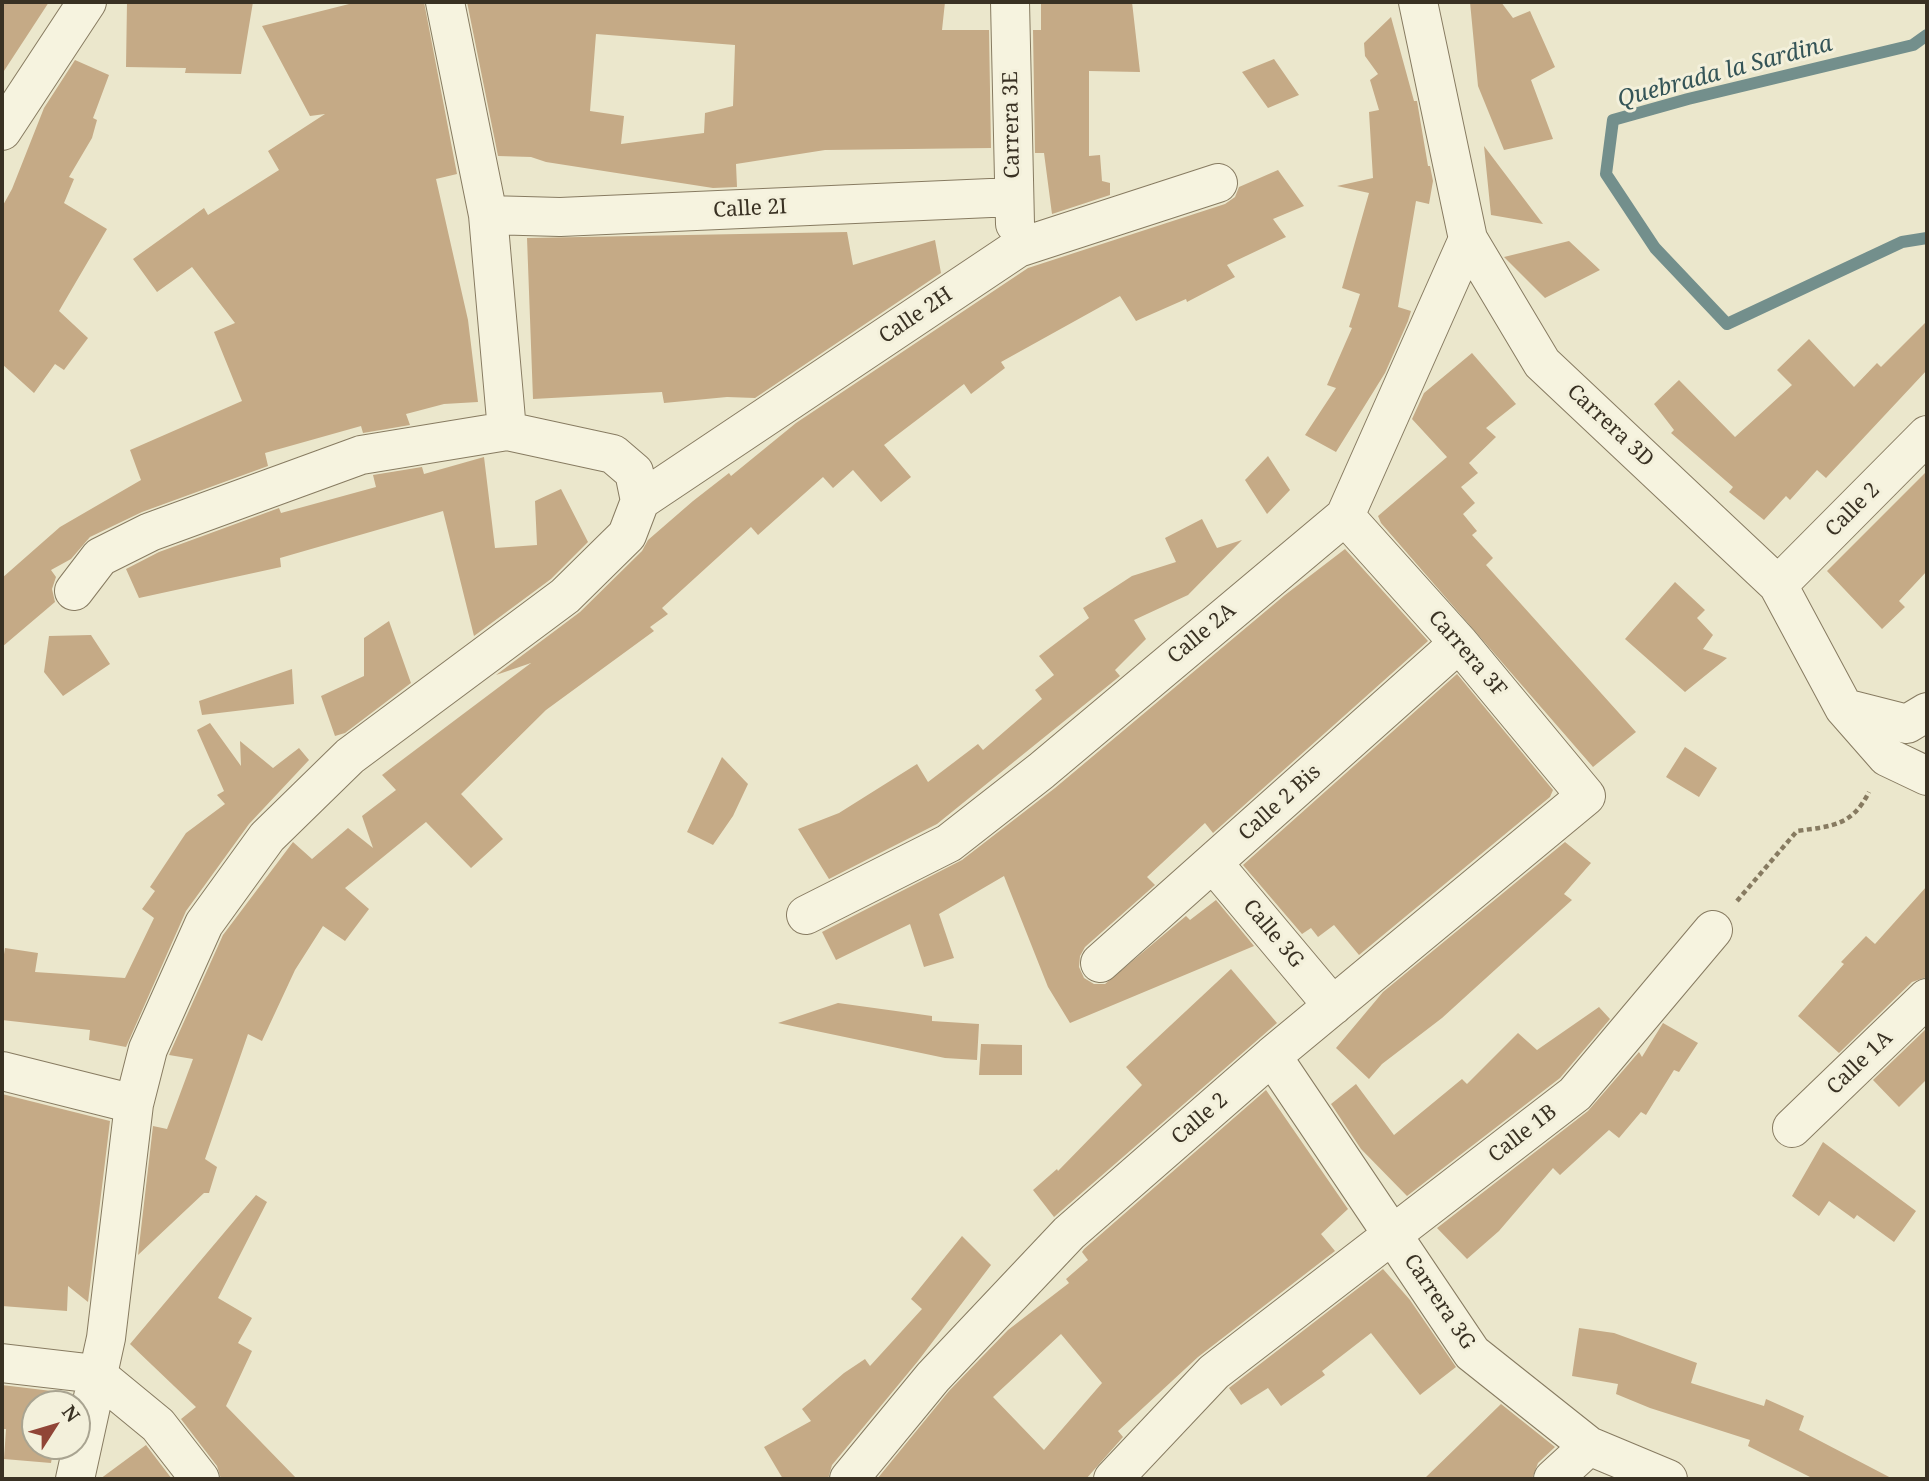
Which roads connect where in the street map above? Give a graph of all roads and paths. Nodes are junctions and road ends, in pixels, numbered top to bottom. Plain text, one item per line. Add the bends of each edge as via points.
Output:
1 (87, 2) edge
2 (445, 2) edge
3 (1010, 2) edge
4 (1418, 2) edge
5 (2, 131) edge
6 (1217, 183) dead end
7 (1013, 197) junction
8 (488, 215) junction
9 (1468, 239) junction
10 (1017, 248) junction
11 (507, 430) junction
12 (1927, 435) edge
13 (640, 501) junction
14 (1345, 516) junction
15 (1778, 585) junction
16 (74, 591) dead end
17 (1460, 643) junction
18 (1844, 708) junction
19 (1927, 712) edge
20 (1887, 757) junction
21 (1927, 776) edge
22 (1586, 796) joint
23 (1213, 863) junction
24 (806, 915) dead end
25 (1713, 930) joint
26 (1100, 963) dead end
27 (1927, 998) edge
28 (1333, 1006) junction
29 (1272, 1056) junction
30 (2, 1072) edge
31 (134, 1104) junction
32 (1792, 1128) dead end
33 (1393, 1234) junction
34 (2, 1363) edge
35 (96, 1374) junction
36 (1589, 1446) junction
37 (75, 1479) edge
38 (200, 1479) edge
39 (849, 1479) edge
40 (1113, 1479) edge
41 (1553, 1479) edge
42 (1668, 1479) edge

1 - 5 street
2 - 8 street
3 - 7 street, Carrera 3E
4 - 9 street, Carrera 3D
6 - 10 street, Calle 2H
7 - 8 street, Calle 2I via 560,217
7 - 10 street, Carrera 3E
8 - 11 street
9 - 14 street, Calle 2A
9 - 15 street, Carrera 3D via 1542,363
10 - 13 street, Calle 2H
11 - 13 street via 613,454 634,472
11 - 16 street via 361,454 175,523 100,557
12 - 15 street, Calle 2
13 - 31 street via 627,535 565,596 350,756 267,837 204,924 148,1049
14 - 17 street, Carrera 3F
14 - 24 street, Calle 2A via 949,843
15 - 18 street, Carrera 3D
17 - 22 street, Carrera 3F
17 - 23 street, Calle 2 Bis
18 - 19 street via 1907,724
18 - 20 street, Carrera 3D
20 - 21 street, Carrera 3D
20 - 25 path via 1850,819 1797,831
22 - 28 street, Calle 2
23 - 26 street, Calle 2 Bis
23 - 28 street, Calle 3G
25 - 33 street, Calle 1B via 1575,1094
27 - 32 street, Calle 1A
28 - 29 street, Calle 2
29 - 33 street, Carrera 3G
29 - 39 street, Calle 2 via 1069,1233 933,1377
30 - 31 street
31 - 35 street via 106,1338
33 - 36 street, Carrera 3G via 1472,1353
33 - 40 street, Calle 1B via 1214,1372
34 - 35 street
35 - 37 street
35 - 38 street via 158,1425
36 - 41 street
36 - 42 street, Carrera 3G

